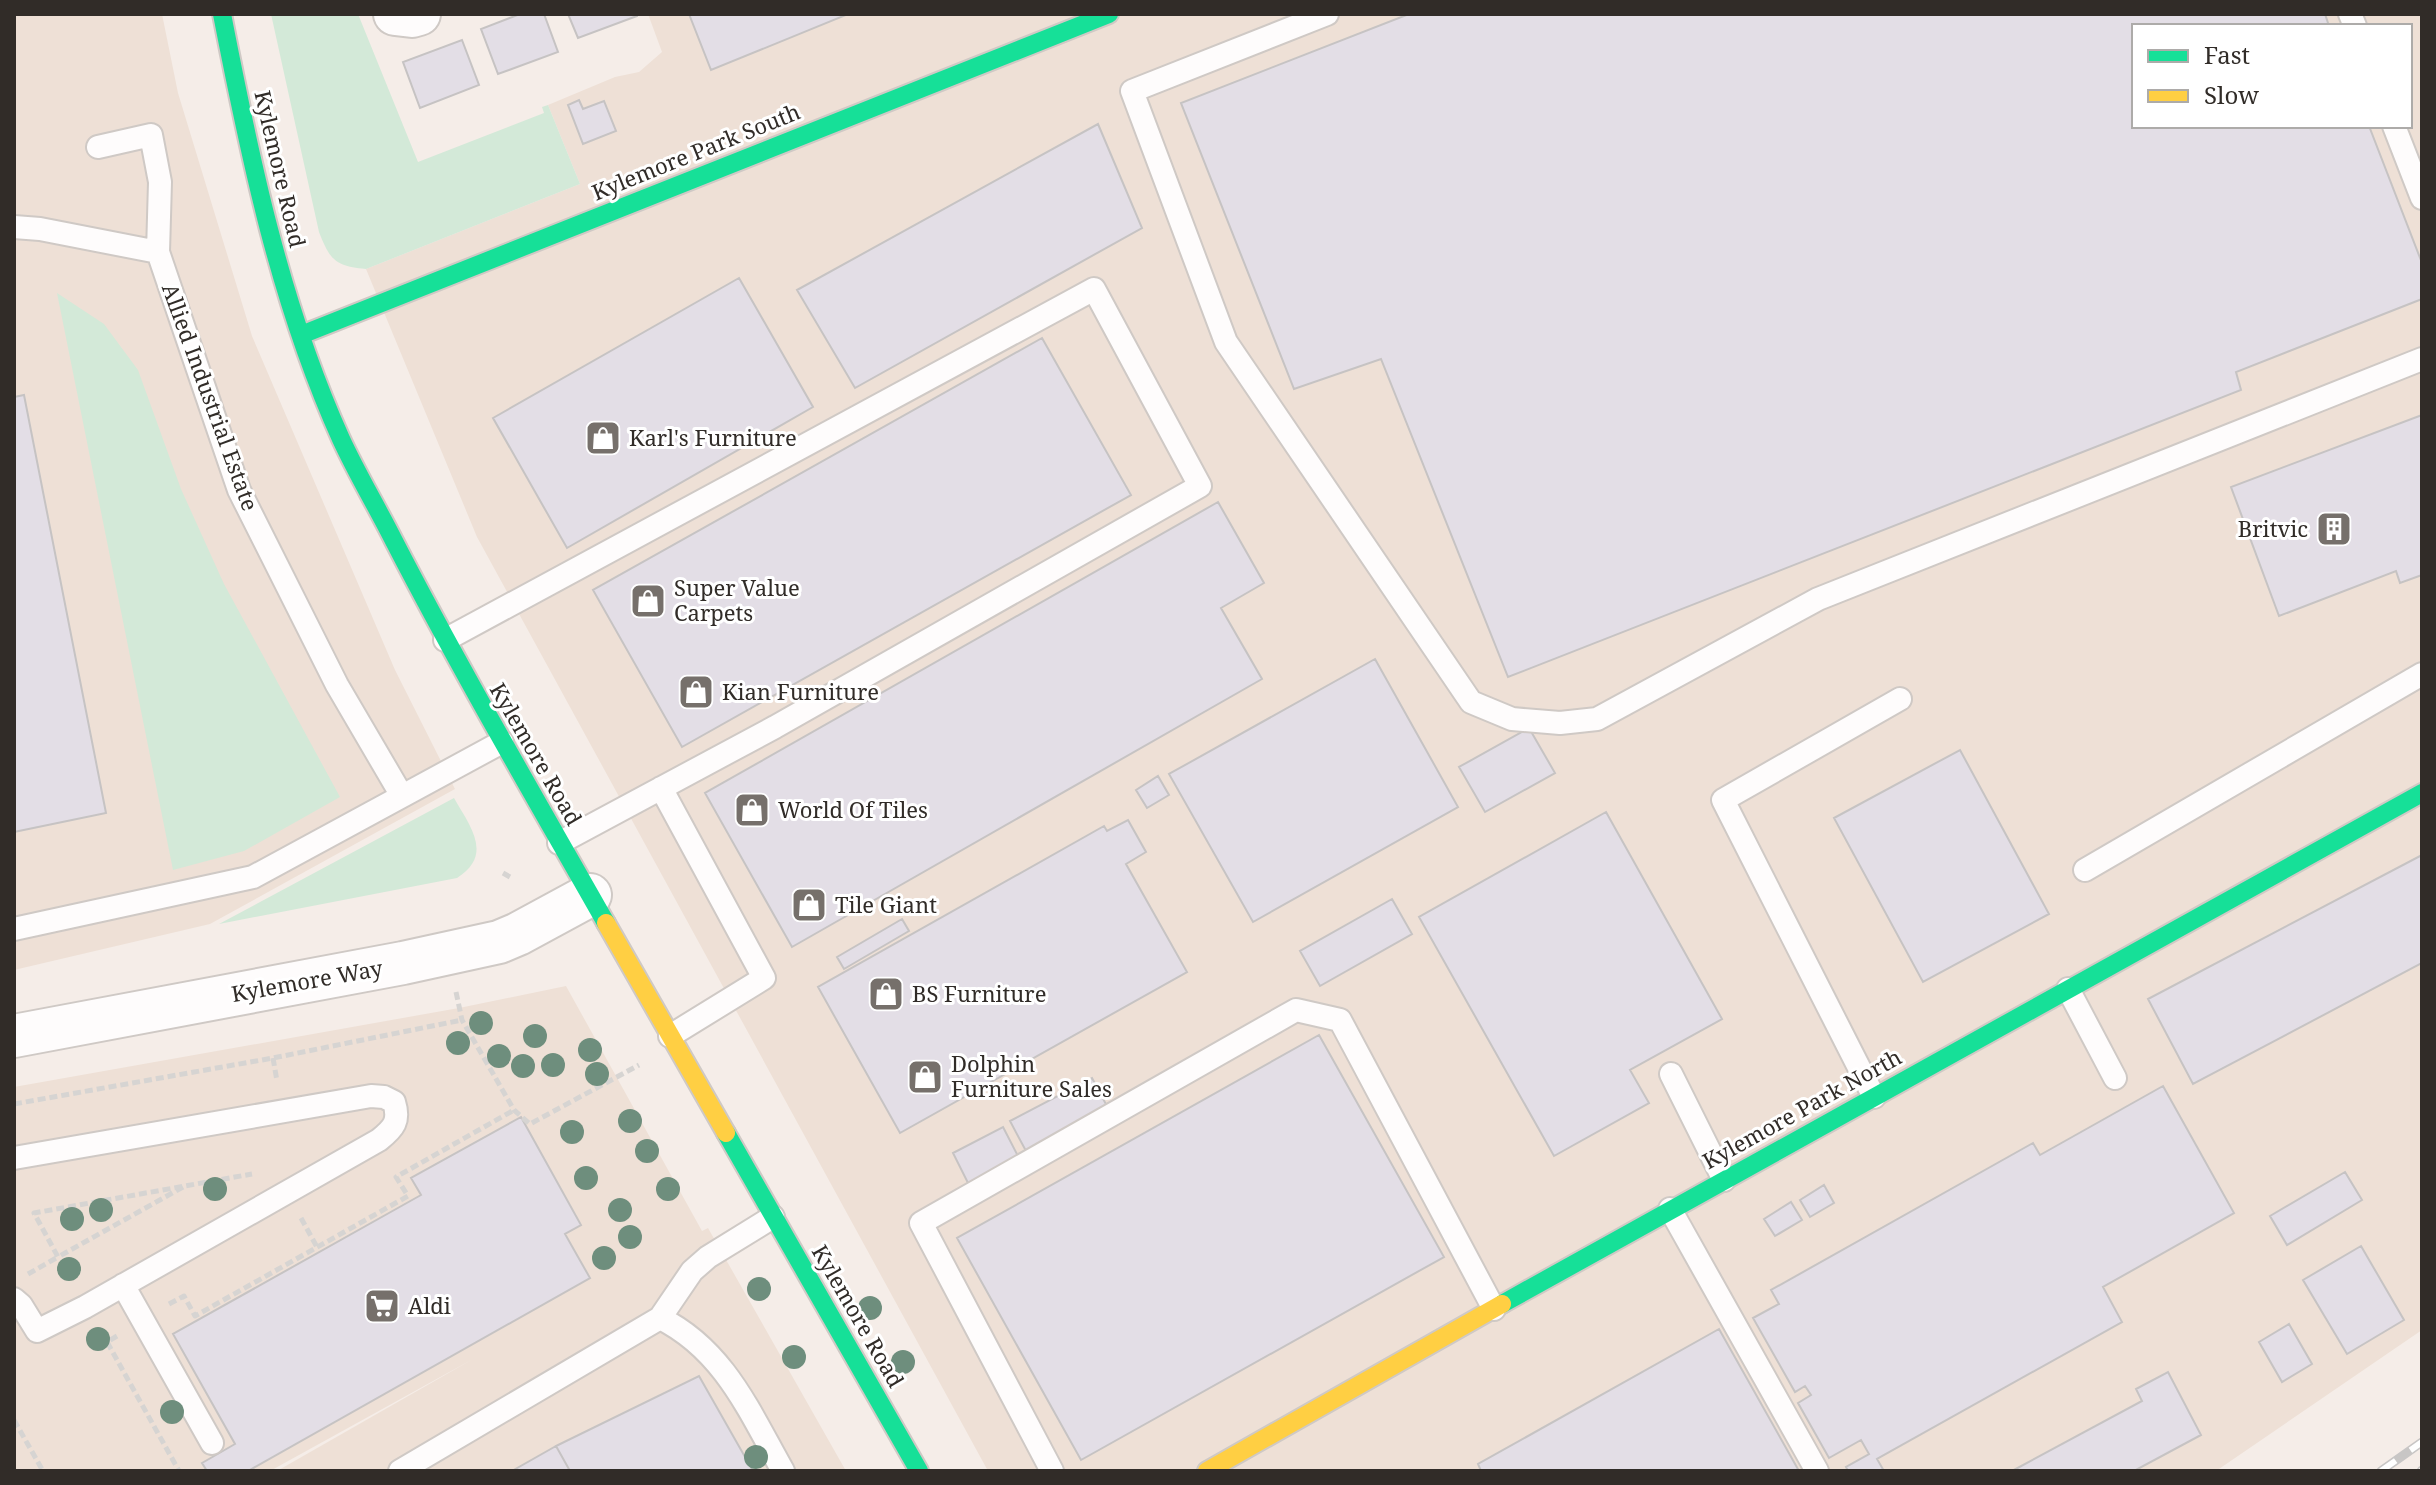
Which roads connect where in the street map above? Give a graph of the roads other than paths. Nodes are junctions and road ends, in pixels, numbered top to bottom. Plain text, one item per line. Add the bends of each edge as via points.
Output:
1 (222, 14) edge
2 (395, 14) edge
3 (419, 14) edge
4 (1109, 14) edge
5 (1327, 14) edge
6 (2395, 128) edge
7 (98, 147) dead end
8 (2422, 198) edge
9 (14, 227) edge
10 (158, 252) junction
11 (301, 335) junction
12 (2422, 359) edge
13 (445, 640) junction
14 (2422, 674) edge
15 (1900, 699) dead end
16 (502, 742) junction
17 (661, 788) junction
18 (2422, 793) edge
19 (402, 796) junction
20 (559, 843) junction
21 (2085, 870) dead end
22 (590, 895) junction
23 (14, 929) edge
24 (2068, 989) junction
25 (14, 1036) edge
26 (673, 1040) junction
27 (1671, 1074) dead end
28 (2115, 1078) dead end
29 (1874, 1097) junction
30 (14, 1158) edge
31 (1724, 1180) junction
32 (1670, 1209) junction
33 (773, 1217) junction
34 (18, 1280) edge
35 (123, 1285) junction
36 (18, 1302) edge
37 (1494, 1309) junction
38 (660, 1318) junction
39 (212, 1443) dead end
40 (400, 1471) edge
41 (783, 1471) edge
42 (919, 1471) edge
43 (1052, 1471) edge
44 (1207, 1471) edge
45 (1817, 1471) edge

1 - 11 street, Kylemore Road via 249,152
2 - 3 street
4 - 11 street, Kylemore Park South
5 - 12 lane via 1132,91 1226,342 1471,702 1512,719 1597,719 1818,599
6 - 8 lane
7 - 10 lane via 151,135 160,182
9 - 10 lane
10 - 19 lane, Allied Industrial Estate via 239,490 337,685
11 - 13 street, Kylemore Road via 341,438
13 - 16 street, Kylemore Road
13 - 17 lane via 1094,289 1200,486
14 - 21 lane
15 - 29 lane via 1723,800
16 - 19 lane
16 - 20 street, Kylemore Road
17 - 20 lane
17 - 26 lane via 764,978
18 - 24 street, Kylemore Park North
19 - 23 lane via 253,877
20 - 22 street, Kylemore Road
22 - 25 street, Kylemore Way via 499,942
22 - 26 street, Kylemore Road
24 - 28 lane
24 - 29 street, Kylemore Park North
26 - 33 street, Kylemore Road
27 - 31 lane
29 - 31 street, Kylemore Park North
30 - 35 lane via 371,1096 394,1102 395,1127 379,1140
31 - 32 street, Kylemore Park North
32 - 37 street, Kylemore Park North
32 - 45 lane
33 - 38 lane via 692,1271
33 - 42 street, Kylemore Road
34 - 36 lane
35 - 36 lane via 37,1331
35 - 39 lane
37 - 43 lane via 1340,1020 1296,1010 921,1223
37 - 44 street, Kylemore Park North
38 - 40 lane
38 - 41 lane via 705,1348 727,1373

